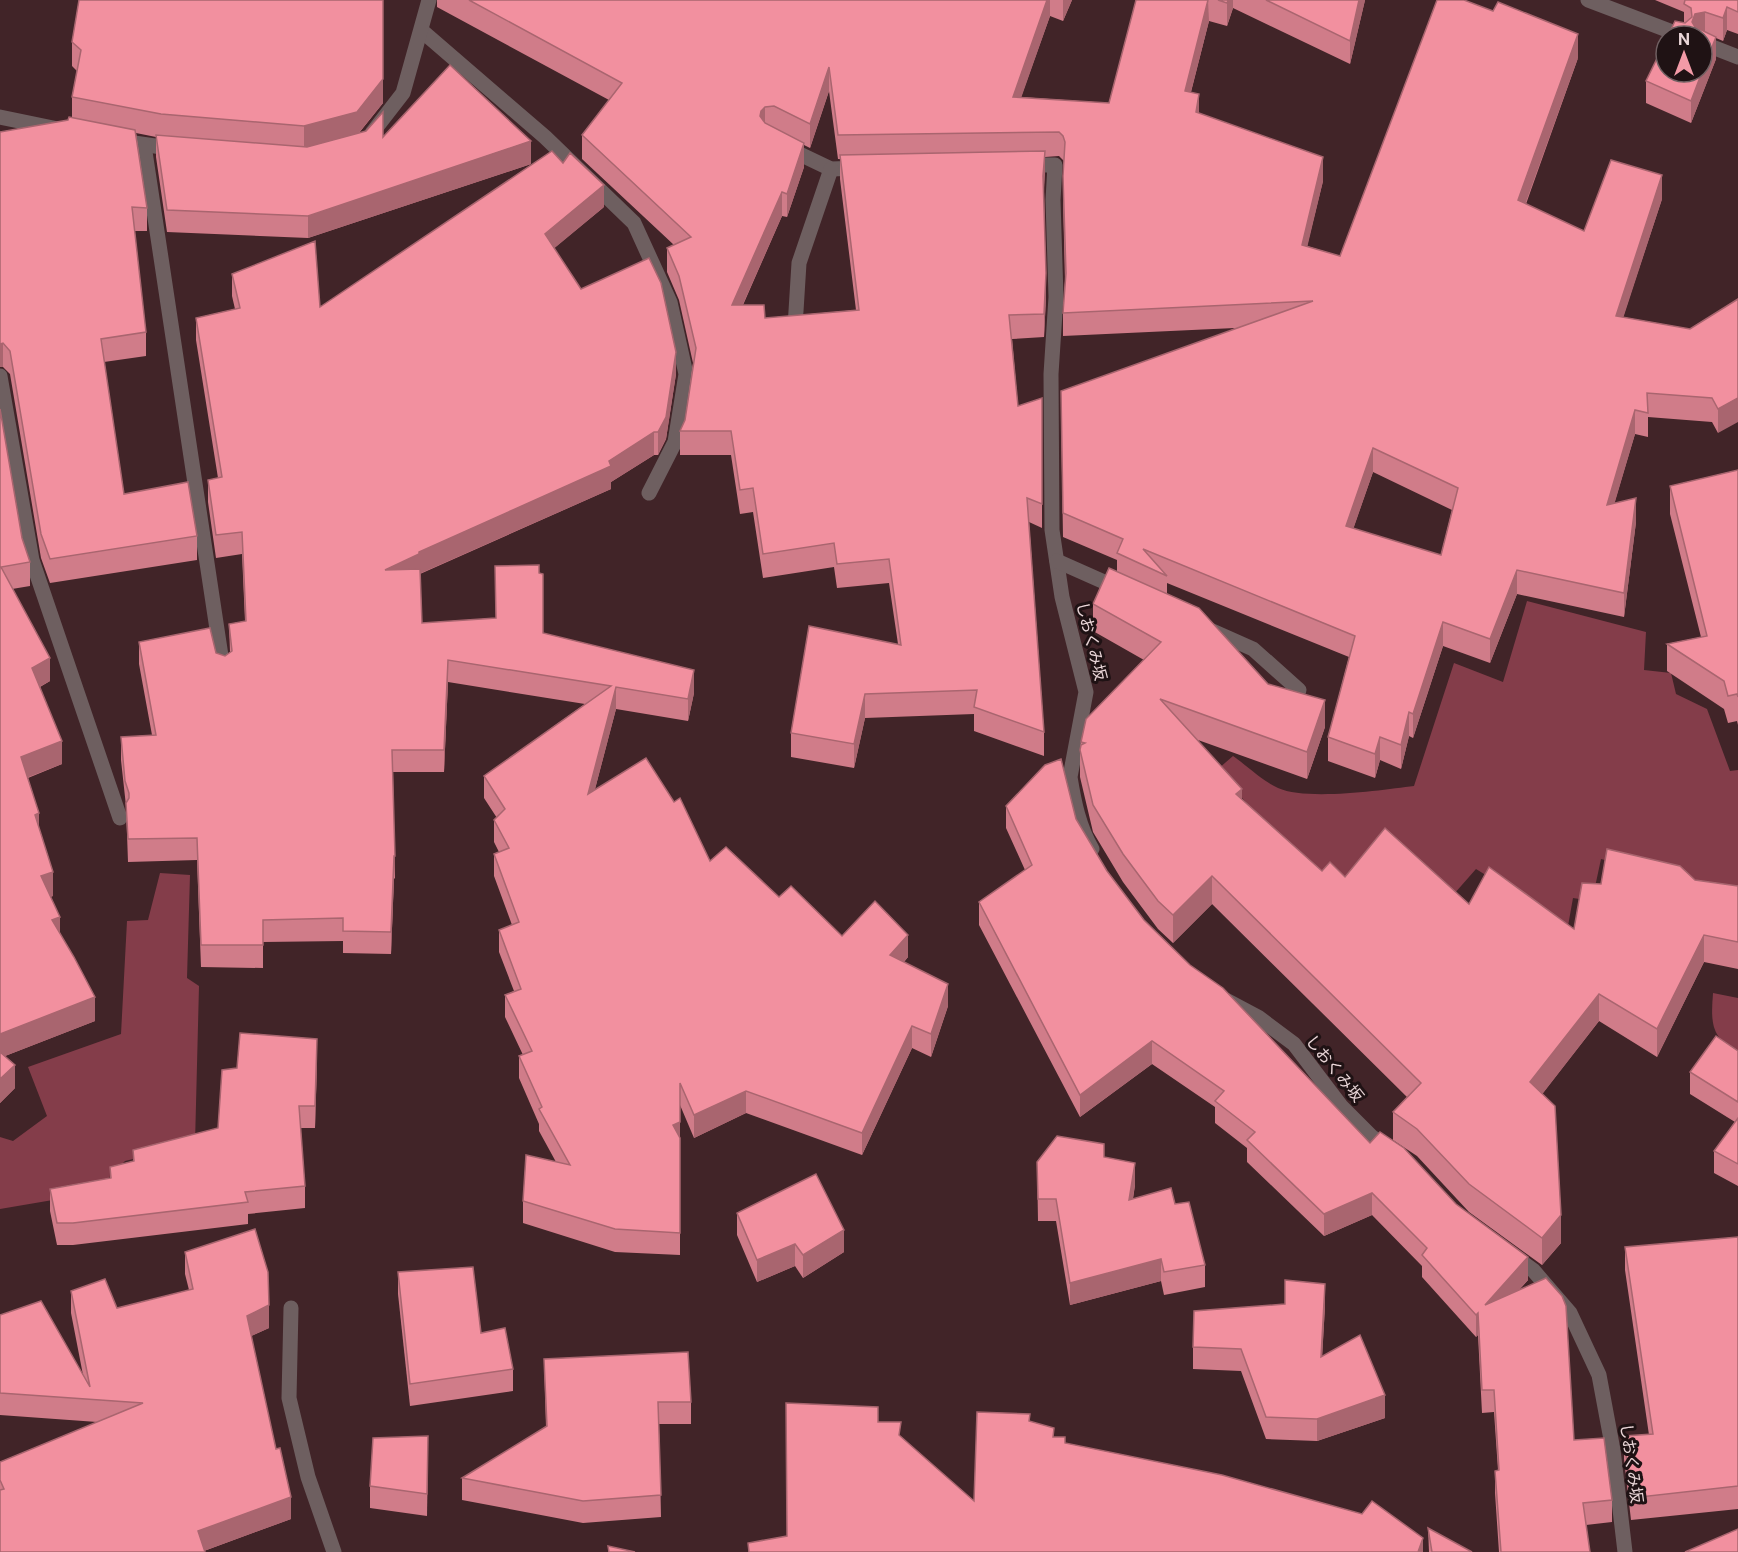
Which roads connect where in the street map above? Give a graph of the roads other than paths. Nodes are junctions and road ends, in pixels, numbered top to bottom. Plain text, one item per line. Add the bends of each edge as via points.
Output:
1 (429, 0) edge
2 (1588, 0) edge
3 (1654, 25) edge
4 (422, 30) junction
5 (1714, 48) edge
6 (1738, 57) edge
7 (0, 117) edge
8 (75, 133) edge
9 (110, 139) edge
10 (770, 139) edge
11 (363, 144) edge
12 (144, 145) junction
13 (193, 151) edge
14 (1008, 166) edge
15 (878, 168) edge
16 (831, 169) junction
17 (795, 327) edge
18 (0, 376) edge
19 (649, 493) dead end
20 (1057, 561) junction
21 (1133, 595) edge
22 (1199, 624) edge
23 (223, 669) edge
24 (1299, 690) edge
25 (120, 818) dead end
26 (1103, 866) edge
27 (1215, 993) edge
28 (1401, 1156) edge
29 (1498, 1245) edge
30 (291, 1308) dead end
31 (334, 1552) edge
32 (1625, 1552) edge

1 - 4 street
2 - 3 street
4 - 11 street via 403,93
4 - 19 street via 545,137 634,223 670,302 686,374 675,442
5 - 6 street
7 - 8 street
9 - 12 street
10 - 16 street
12 - 13 street
12 - 23 street
14 - 20 street, しおくみ坂 via 1055,165 1056,297 1050,458
15 - 16 street
16 - 17 street via 799,263
18 - 25 street via 32,560
20 - 21 street
20 - 26 street, しおくみ坂 via 1086,692 1070,777 1084,836
22 - 24 street via 1253,649
27 - 28 street, しおくみ坂 via 1258,1017 1294,1044 1341,1106 1372,1137
29 - 32 street, しおくみ坂 via 1533,1270 1570,1313 1599,1376 1613,1450
30 - 31 street via 290,1398 308,1477

